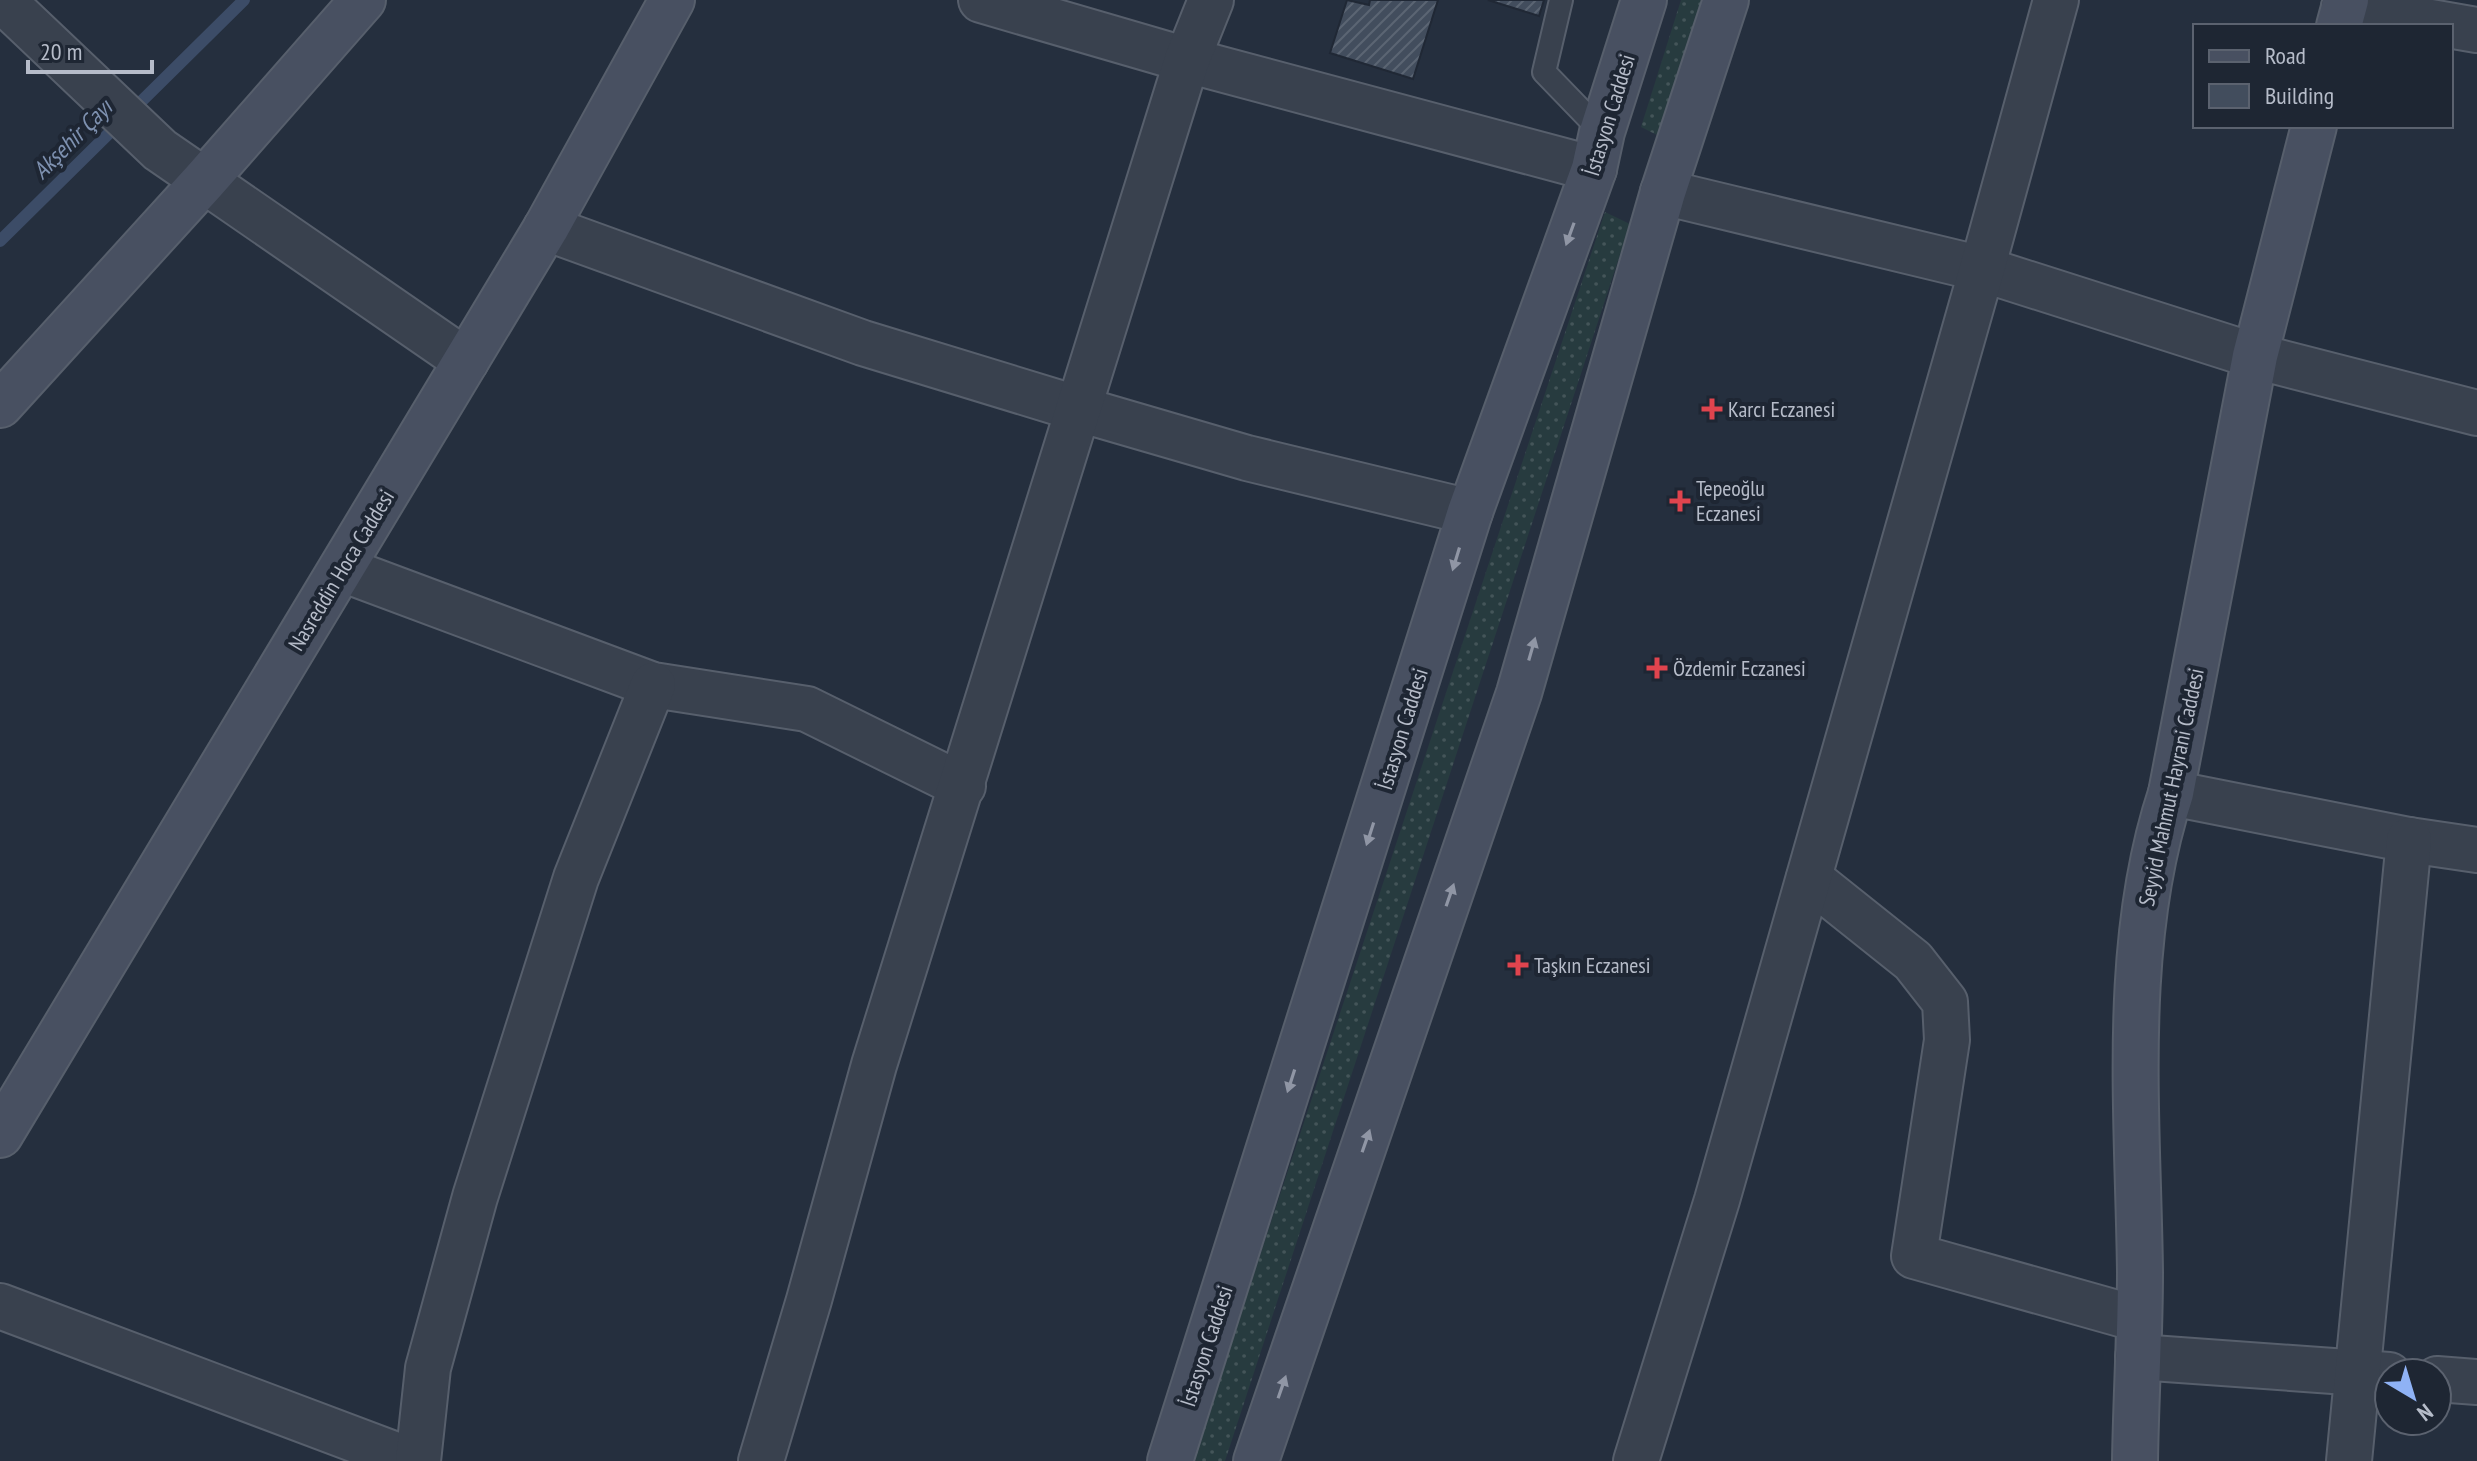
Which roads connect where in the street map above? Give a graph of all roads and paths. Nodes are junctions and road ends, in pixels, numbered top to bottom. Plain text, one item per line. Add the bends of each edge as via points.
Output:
1 (2, 0) edge
2 (363, 0) edge
3 (672, 0) edge
4 (981, 0) edge
5 (1211, 0) edge
6 (1561, 0) edge
7 (1644, 0) edge
8 (1726, 0) edge
9 (2056, 0) edge
10 (2343, 11) edge
11 (2435, 24) edge
12 (2453, 27) edge
13 (2477, 30) edge
14 (1187, 60) junction
15 (2313, 128) edge
16 (1598, 151) junction
17 (204, 181) junction
18 (1663, 192) junction
19 (546, 228) junction
20 (1982, 269) junction
21 (2255, 356) junction
22 (466, 361) junction
23 (0, 405) edge
24 (1079, 409) junction
25 (2477, 413) edge
26 (1470, 512) junction
27 (342, 569) junction
28 (653, 685) junction
29 (963, 786) junction
30 (2171, 793) junction
31 (2409, 840) junction
32 (2477, 850) edge
33 (1809, 878) junction
34 (0, 1135) edge
35 (0, 1306) edge
36 (2138, 1338) junction
37 (2374, 1357) edge
38 (2373, 1373) edge
39 (2453, 1380) edge
40 (2477, 1382) edge
41 (412, 1461) edge
42 (418, 1461) edge
43 (761, 1461) edge
44 (1170, 1461) edge
45 (1256, 1461) edge
46 (1636, 1461) edge
47 (2135, 1461) edge
48 (2349, 1461) edge

1 - 17 street via 160,150
2 - 17 street
3 - 19 street, Nasreddin Hoca Caddesi
4 - 14 street
5 - 14 street
6 - 16 lane via 1544,72
7 - 16 street, İstasyon Caddesi
8 - 18 street
9 - 20 street
10 - 11 street
12 - 13 street
14 - 16 street
14 - 24 street
15 - 21 street, Seyyid Mahmut Hayrani Caddesi
16 -> 26 street, İstasyon Caddesi
17 - 22 street
17 - 23 street
18 - 20 street
45 -> 18 street via 1519,693
19 - 22 street, Nasreddin Hoca Caddesi
19 - 24 street via 863,343
20 - 21 street
20 - 33 street
21 - 25 street
21 - 30 street, Seyyid Mahmut Hayrani Caddesi
22 - 27 street, Nasreddin Hoca Caddesi
24 - 26 street via 1247,458
24 - 29 street
26 -> 44 street, İstasyon Caddesi
27 - 28 street
27 - 34 street, Nasreddin Hoca Caddesi
28 - 29 street via 807,709
28 - 42 street via 576,878 475,1197 428,1368
29 - 43 street via 874,1065
30 - 31 street
30 - 36 street, Seyyid Mahmut Hayrani Caddesi via 2157,837 2141,942
31 - 32 street
31 - 37 street
33 - 36 street via 1913,961 1945,1002 1947,1040 1914,1256
33 - 46 street
35 - 41 street
36 - 38 street
36 - 47 street, Seyyid Mahmut Hayrani Caddesi
38 - 48 street
39 - 40 street

